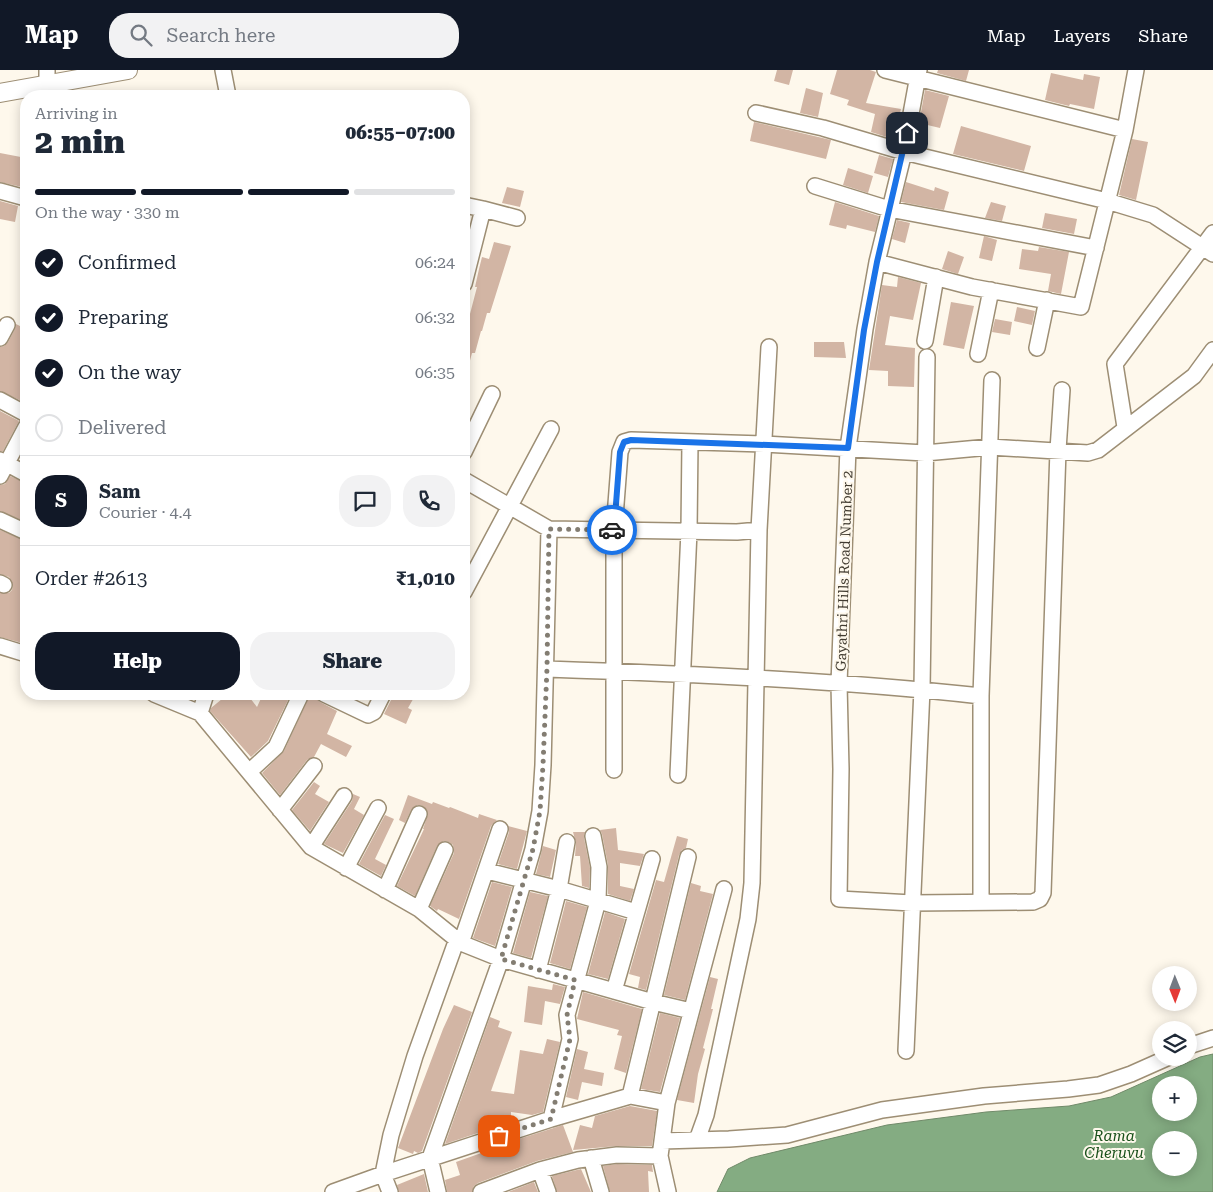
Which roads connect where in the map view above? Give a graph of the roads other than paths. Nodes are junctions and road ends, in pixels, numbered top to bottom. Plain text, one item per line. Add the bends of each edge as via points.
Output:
1 (125, 70) edge
2 (223, 70) edge
3 (885, 70) edge
4 (1136, 70) edge
5 (918, 74) edge
6 (47, 77) edge
7 (227, 90) edge
8 (0, 94) edge
9 (756, 113) dead end
10 (1125, 130) junction
11 (904, 152) junction
12 (815, 186) dead end
13 (0, 191) edge
14 (20, 196) edge
15 (1107, 201) junction
16 (470, 206) edge
17 (483, 209) junction
18 (889, 209) junction
19 (517, 218) dead end
20 (1213, 233) edge
21 (1096, 248) junction
22 (1207, 251) edge
23 (470, 260) edge
24 (877, 262) junction
25 (936, 277) junction
26 (990, 290) junction
27 (1047, 300) junction
28 (925, 341) dead end
29 (769, 348) dead end
30 (1037, 348) dead end
31 (1213, 350) edge
32 (978, 354) dead end
33 (927, 357) dead end
34 (992, 380) dead end
35 (1062, 390) dead end
36 (492, 394) dead end
37 (0, 400) edge
38 (20, 411) edge
39 (1125, 427) junction
40 (551, 429) dead end
41 (20, 437) edge
42 (470, 440) edge
43 (690, 442) junction
44 (764, 444) junction
45 (990, 447) junction
46 (848, 448) junction
47 (1058, 450) junction
48 (924, 453) junction
49 (2, 466) edge
50 (20, 472) edge
51 (470, 484) edge
52 (510, 507) junction
53 (0, 520) edge
54 (20, 529) edge
55 (549, 529) junction
56 (614, 530) junction
57 (759, 530) junction
58 (689, 531) junction
59 (470, 581) edge
60 (0, 646) edge
61 (20, 652) edge
62 (547, 668) junction
63 (614, 671) junction
64 (682, 674) junction
65 (757, 677) junction
66 (839, 684) junction
67 (922, 689) junction
68 (981, 696) junction
69 (169, 700) edge
70 (204, 700) edge
71 (298, 700) edge
72 (337, 700) edge
73 (380, 700) edge
74 (200, 713) junction
75 (314, 766) dead end
76 (614, 770) dead end
77 (249, 772) junction
78 (678, 775) dead end
79 (344, 796) dead end
80 (378, 808) dead end
81 (280, 810) junction
82 (419, 814) dead end
83 (500, 829) dead end
84 (593, 836) dead end
85 (567, 842) dead end
86 (311, 847) junction
87 (445, 850) dead end
88 (688, 856) dead end
89 (652, 859) dead end
90 (346, 868) junction
91 (487, 871) junction
92 (523, 881) junction
93 (559, 889) junction
94 (724, 889) dead end
95 (385, 890) junction
96 (598, 901) junction
97 (981, 902) junction
98 (912, 903) junction
99 (418, 909) junction
100 (636, 912) junction
101 (459, 941) junction
102 (501, 959) junction
103 (538, 970) junction
104 (575, 980) junction
105 (614, 991) junction
106 (653, 1002) junction
107 (690, 1011) junction
108 (1213, 1038) edge
109 (1197, 1043) edge
110 (906, 1051) dead end
111 (1152, 1064) edge
112 (630, 1096) junction
113 (667, 1104) junction
114 (551, 1119) junction
115 (697, 1140) junction
116 (662, 1141) junction
117 (660, 1156) junction
118 (430, 1158) junction
119 (592, 1158) junction
120 (540, 1170) junction
121 (383, 1174) junction
122 (490, 1191) edge
123 (333, 1192) edge
124 (390, 1192) edge
125 (438, 1192) edge
126 (548, 1192) edge
127 (601, 1192) edge
128 (668, 1192) edge

1 - 6 street
2 - 7 street
3 - 5 street
4 - 10 street
5 - 10 street
5 - 11 street, Gayathri Hills Road Number 2
6 - 8 street
9 - 11 street via 823,128
10 - 15 street
11 - 15 street
11 - 18 street, Gayathri Hills Road Number 2
12 - 18 street
13 - 14 street
15 - 21 street
15 - 22 street via 1153,215
16 - 17 street
17 - 19 street
17 - 23 street
18 - 21 street
18 - 24 street, Gayathri Hills Road Number 2
20 - 22 street
21 - 27 street via 1081,307
22 - 39 street via 1115,364
24 - 25 street
24 - 46 street, Gayathri Hills Road Number 2
25 - 26 street
25 - 28 street
26 - 27 street
26 - 32 street
27 - 30 street
29 - 44 street
31 - 39 street via 1194,376
33 - 48 street
34 - 45 street
35 - 47 street
36 - 42 street
37 - 38 street
39 - 47 street via 1094,452
40 - 52 street
41 - 49 street
43 - 44 street
43 - 56 street via 624,442 620,452
43 - 58 street
44 - 46 street
44 - 57 street
45 - 47 street
45 - 48 street
45 - 68 street
46 - 48 street
46 - 66 street, Gayathri Hills Road Number 2
47 - 97 street via 1042,893 1040,899 1033,902
48 - 67 street
49 - 50 street
51 - 52 street
52 - 55 street
52 - 59 street
53 - 54 street
55 - 56 street
55 - 62 street
56 - 58 street
56 - 63 street
57 - 58 street
57 - 65 street
58 - 64 street
60 - 61 street
62 - 63 street
62 - 92 street via 540,811
63 - 64 street
63 - 76 street
64 - 65 street
64 - 78 street
65 - 66 street
65 - 115 street via 752,883 748,919 706,1115
66 - 67 street
66 - 98 street, Gayathri Hills Road Number 2 via 839,899
67 - 68 street
67 - 98 street
68 - 97 street
69 - 74 street
70 - 74 street
71 - 77 street via 276,747
72 - 73 street via 368,715 374,712
74 - 77 street
75 - 81 street
77 - 81 street
79 - 86 street
80 - 90 street
81 - 86 street
82 - 95 street
83 - 91 street
84 - 96 street via 599,867
85 - 93 street
86 - 90 street
87 - 99 street
88 - 106 street
89 - 100 street
90 - 95 street
91 - 92 street
91 - 101 street
92 - 93 street
92 - 102 street
93 - 96 street
93 - 103 street
94 - 107 street
95 - 99 street
96 - 100 street
96 - 104 street
97 - 98 street
98 - 110 street
99 - 101 street
100 - 105 street
101 - 102 street
101 - 121 street via 415,1056
102 - 103 street
102 - 118 street
103 - 104 street
104 - 105 street
104 - 114 street via 567,1015 570,1039
105 - 106 street
106 - 107 street
106 - 112 street
107 - 113 street
108 - 109 street
111 - 115 street via 1099,1085 882,1110 787,1135
112 - 113 street
112 - 114 street
113 - 116 street
114 - 118 street
115 - 116 street
116 - 117 street
117 - 119 street
117 - 128 street
118 - 121 street
118 - 125 street
119 - 120 street
119 - 127 street
120 - 122 street
120 - 126 street
121 - 123 street
121 - 124 street

